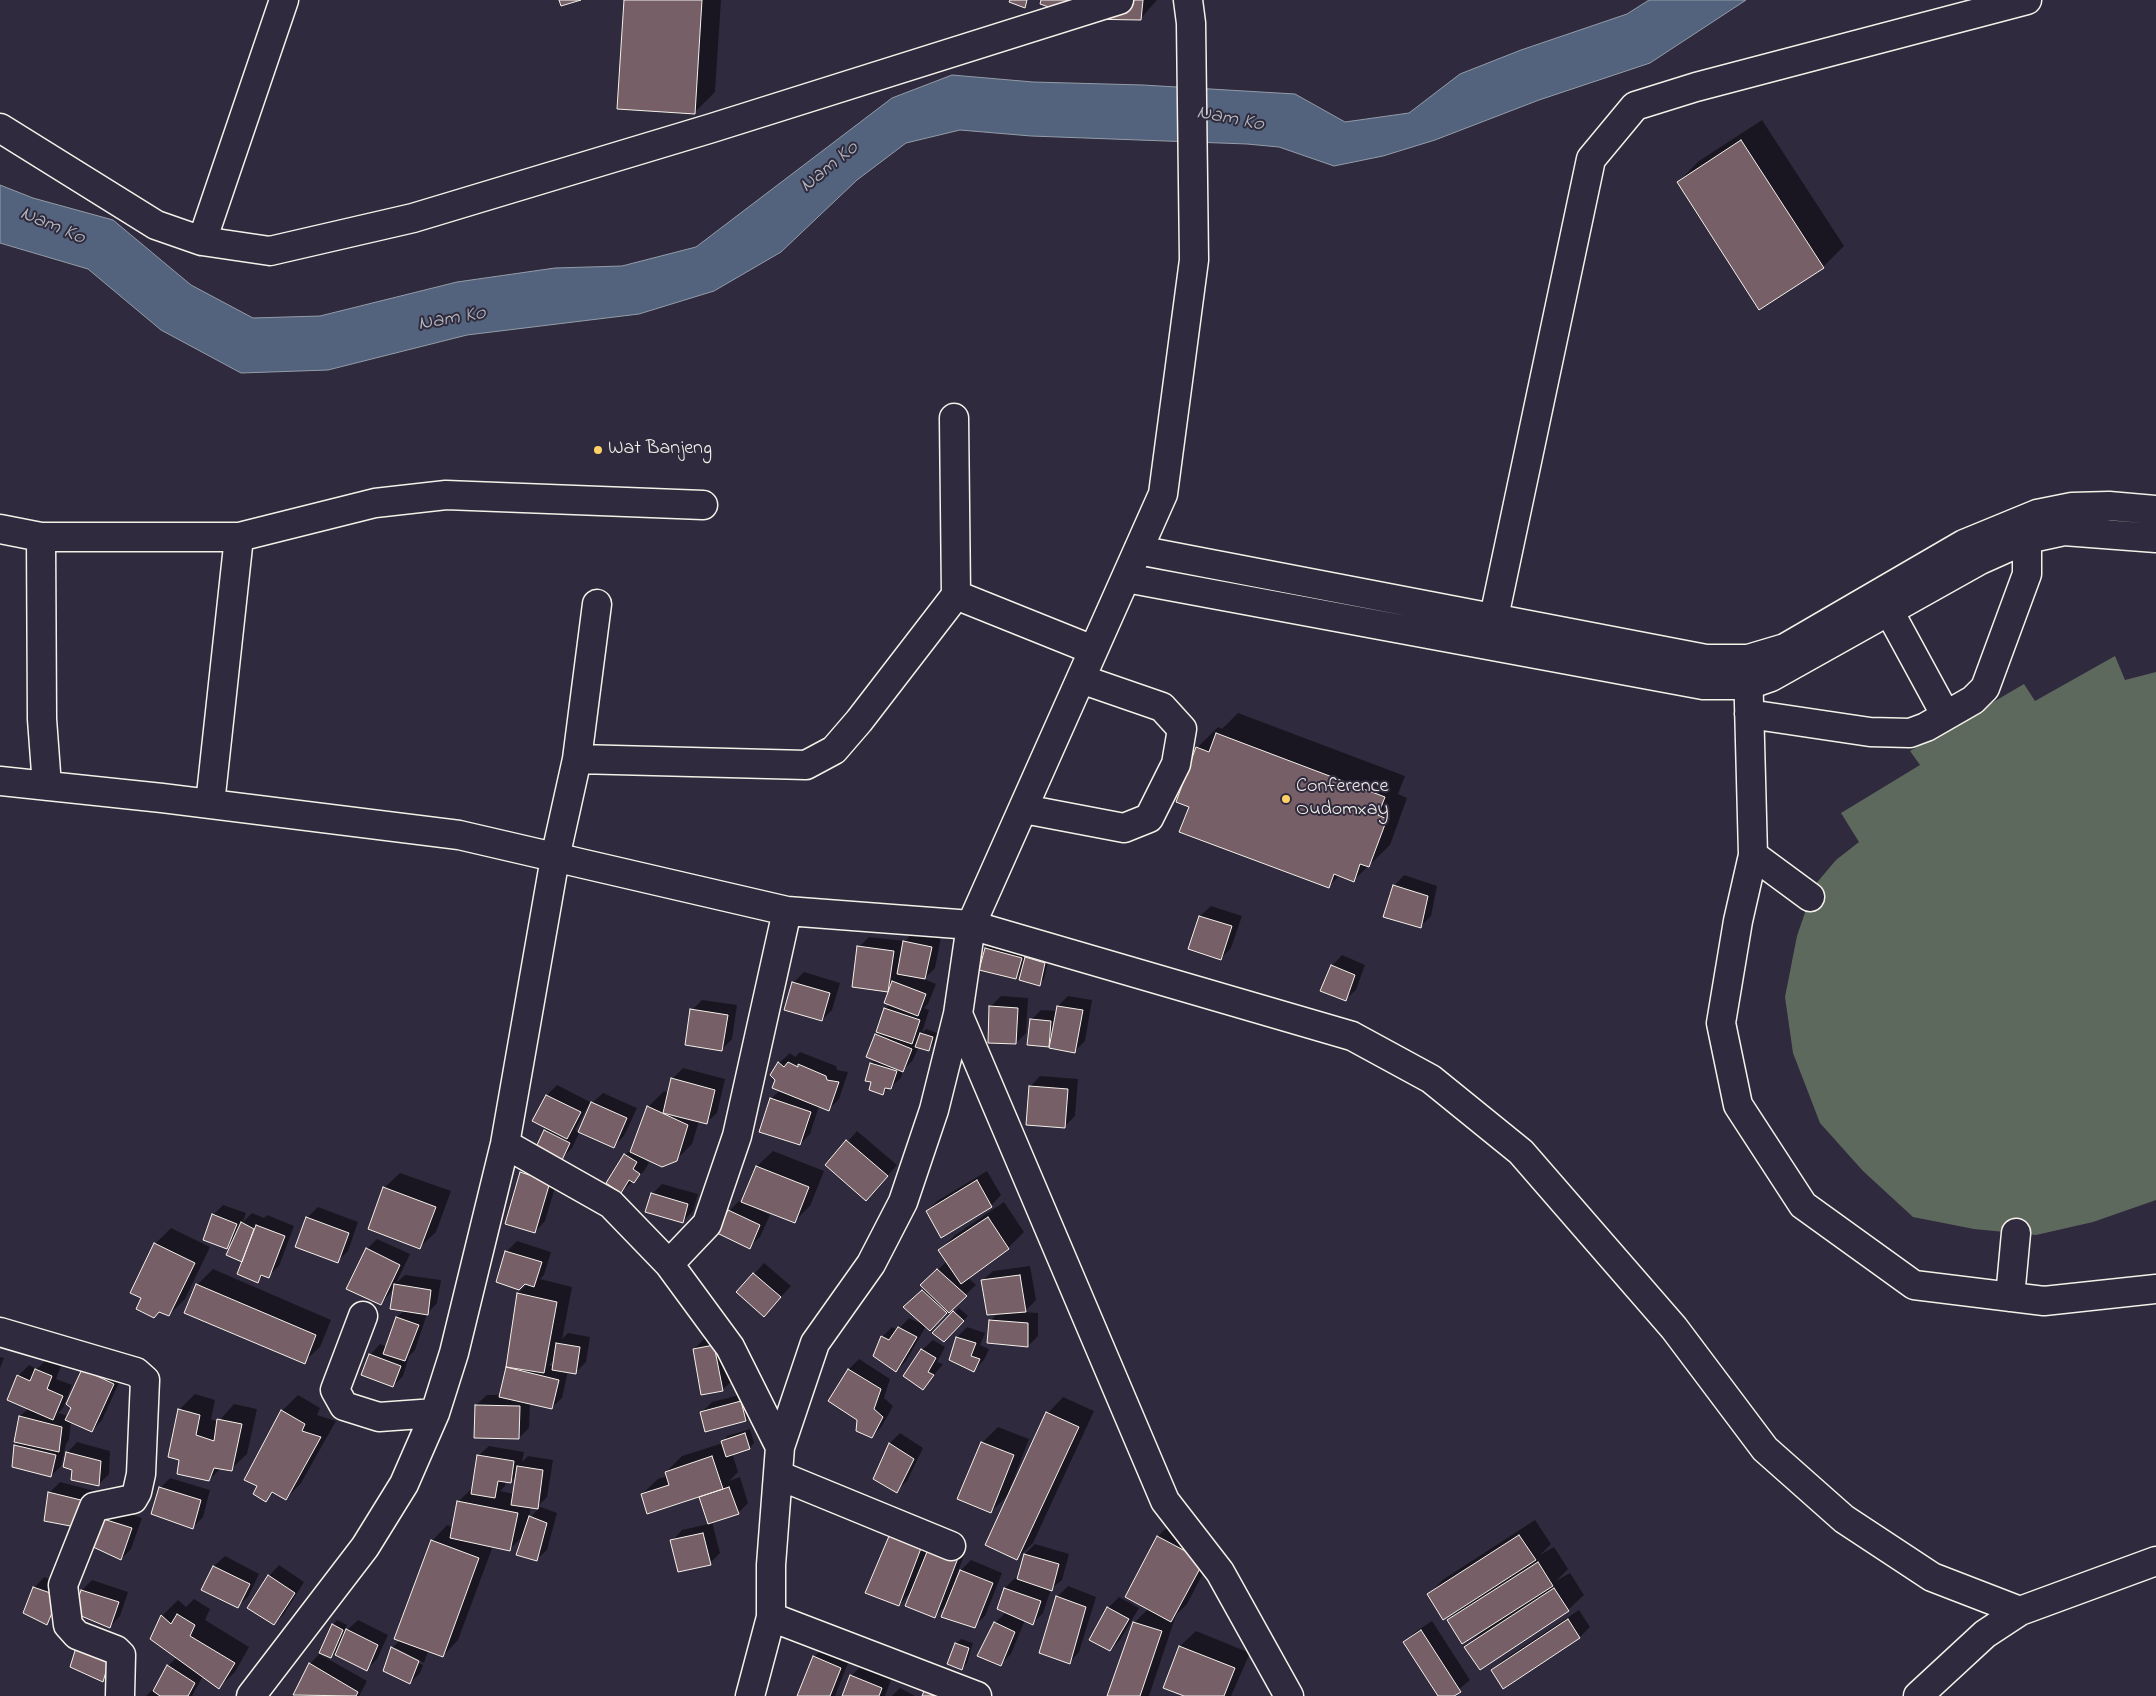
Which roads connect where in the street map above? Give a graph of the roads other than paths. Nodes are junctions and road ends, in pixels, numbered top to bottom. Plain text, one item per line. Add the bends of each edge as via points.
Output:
1 (284, 0) edge
2 (1119, 0) edge
3 (2028, 0) edge
4 (1064, 8) edge
5 (1190, 11) edge
6 (0, 128) edge
7 (202, 241) junction
8 (954, 418) dead end
9 (703, 505) dead end
10 (2156, 510) edge
11 (0, 529) edge
12 (2025, 530) junction
13 (239, 537) junction
14 (41, 538) junction
15 (2156, 538) edge
16 (1138, 550) junction
17 (1126, 578) junction
18 (956, 595) junction
19 (597, 604) dead end
20 (1889, 611) junction
21 (1493, 618) junction
22 (1488, 646) junction
23 (1093, 650) junction
24 (1748, 672) junction
25 (1081, 679) junction
26 (1749, 714) junction
27 (1945, 714) junction
28 (577, 759) junction
29 (0, 781) edge
30 (47, 786) junction
31 (210, 804) junction
32 (1024, 809) junction
33 (1753, 855) junction
34 (556, 858) junction
35 (1810, 897) dead end
36 (786, 911) junction
37 (971, 925) junction
38 (958, 1014) junction
39 (504, 1144) junction
40 (2016, 1233) dead end
41 (669, 1264) junction
42 (2156, 1289) edge
43 (2010, 1296) junction
44 (363, 1316) dead end
45 (0, 1332) edge
46 (435, 1413) junction
47 (780, 1447) junction
48 (778, 1476) junction
49 (951, 1546) dead end
50 (2156, 1561) edge
51 (2020, 1611) junction
52 (771, 1616) junction
53 (120, 1696) edge
54 (251, 1696) edge
55 (750, 1696) edge
56 (977, 1696) edge
57 (1289, 1696) edge
58 (1918, 1696) edge

1 - 7 street
2 - 4 street
3 - 21 street via 1635,106 1591,159
4 - 7 street via 712,128 413,218 270,250
5 - 16 street via 1194,249 1163,494
6 - 7 street via 156,225
8 - 18 street
9 - 13 street via 446,495 375,503
10 - 12 street via 2072,507 2036,514
11 - 14 street
12 - 15 street
12 - 20 street via 1980,560
12 - 24 street via 1964,544
12 - 27 street via 2027,574 1986,688 1973,700
13 - 14 street
13 - 31 street
14 - 30 street via 42,719
16 - 17 street
16 - 21 street
17 - 22 street
17 - 23 street
18 - 23 street
18 - 28 street via 860,721 834,750 806,765
19 - 28 street
20 - 24 street via 1771,678
20 - 27 street
21 - 22 street
21 - 24 street via 1706,659
22 - 24 street via 1703,685
23 - 25 street
24 - 26 street
25 - 32 street
25 - 32 street via 1162,708 1182,730 1176,764 1149,818 1124,828
26 - 27 street via 1870,732 1910,733
26 - 33 street
28 - 34 street
29 - 30 street
30 - 31 street
31 - 34 street via 459,835
32 - 37 street
33 - 35 street
33 - 43 street via 1721,1023 1738,1105 1803,1205 1914,1285
34 - 36 street
34 - 39 street
36 - 37 street
36 - 41 street via 731,1154 707,1224
37 - 38 street
37 - 51 street via 1352,1036 1431,1079 1522,1152 1674,1328 1766,1449 1844,1519 1932,1577
38 - 47 street via 934,1110 903,1202 871,1264 815,1343
38 - 57 street via 1165,1501 1220,1572
39 - 41 street via 611,1204
39 - 46 street via 454,1353
40 - 43 street
41 - 47 street via 730,1346
42 - 43 street via 2044,1301
44 - 46 street via 335,1390 344,1406 379,1417
45 - 53 street via 136,1372 145,1380 141,1474 137,1492 133,1499 94,1507 63,1585 68,1625 77,1635 121,1655
46 - 54 street via 404,1484 365,1547
47 - 48 street
48 - 49 street
48 - 52 street via 771,1565
50 - 51 street
51 - 58 street via 1985,1634
52 - 55 street
52 - 56 street

